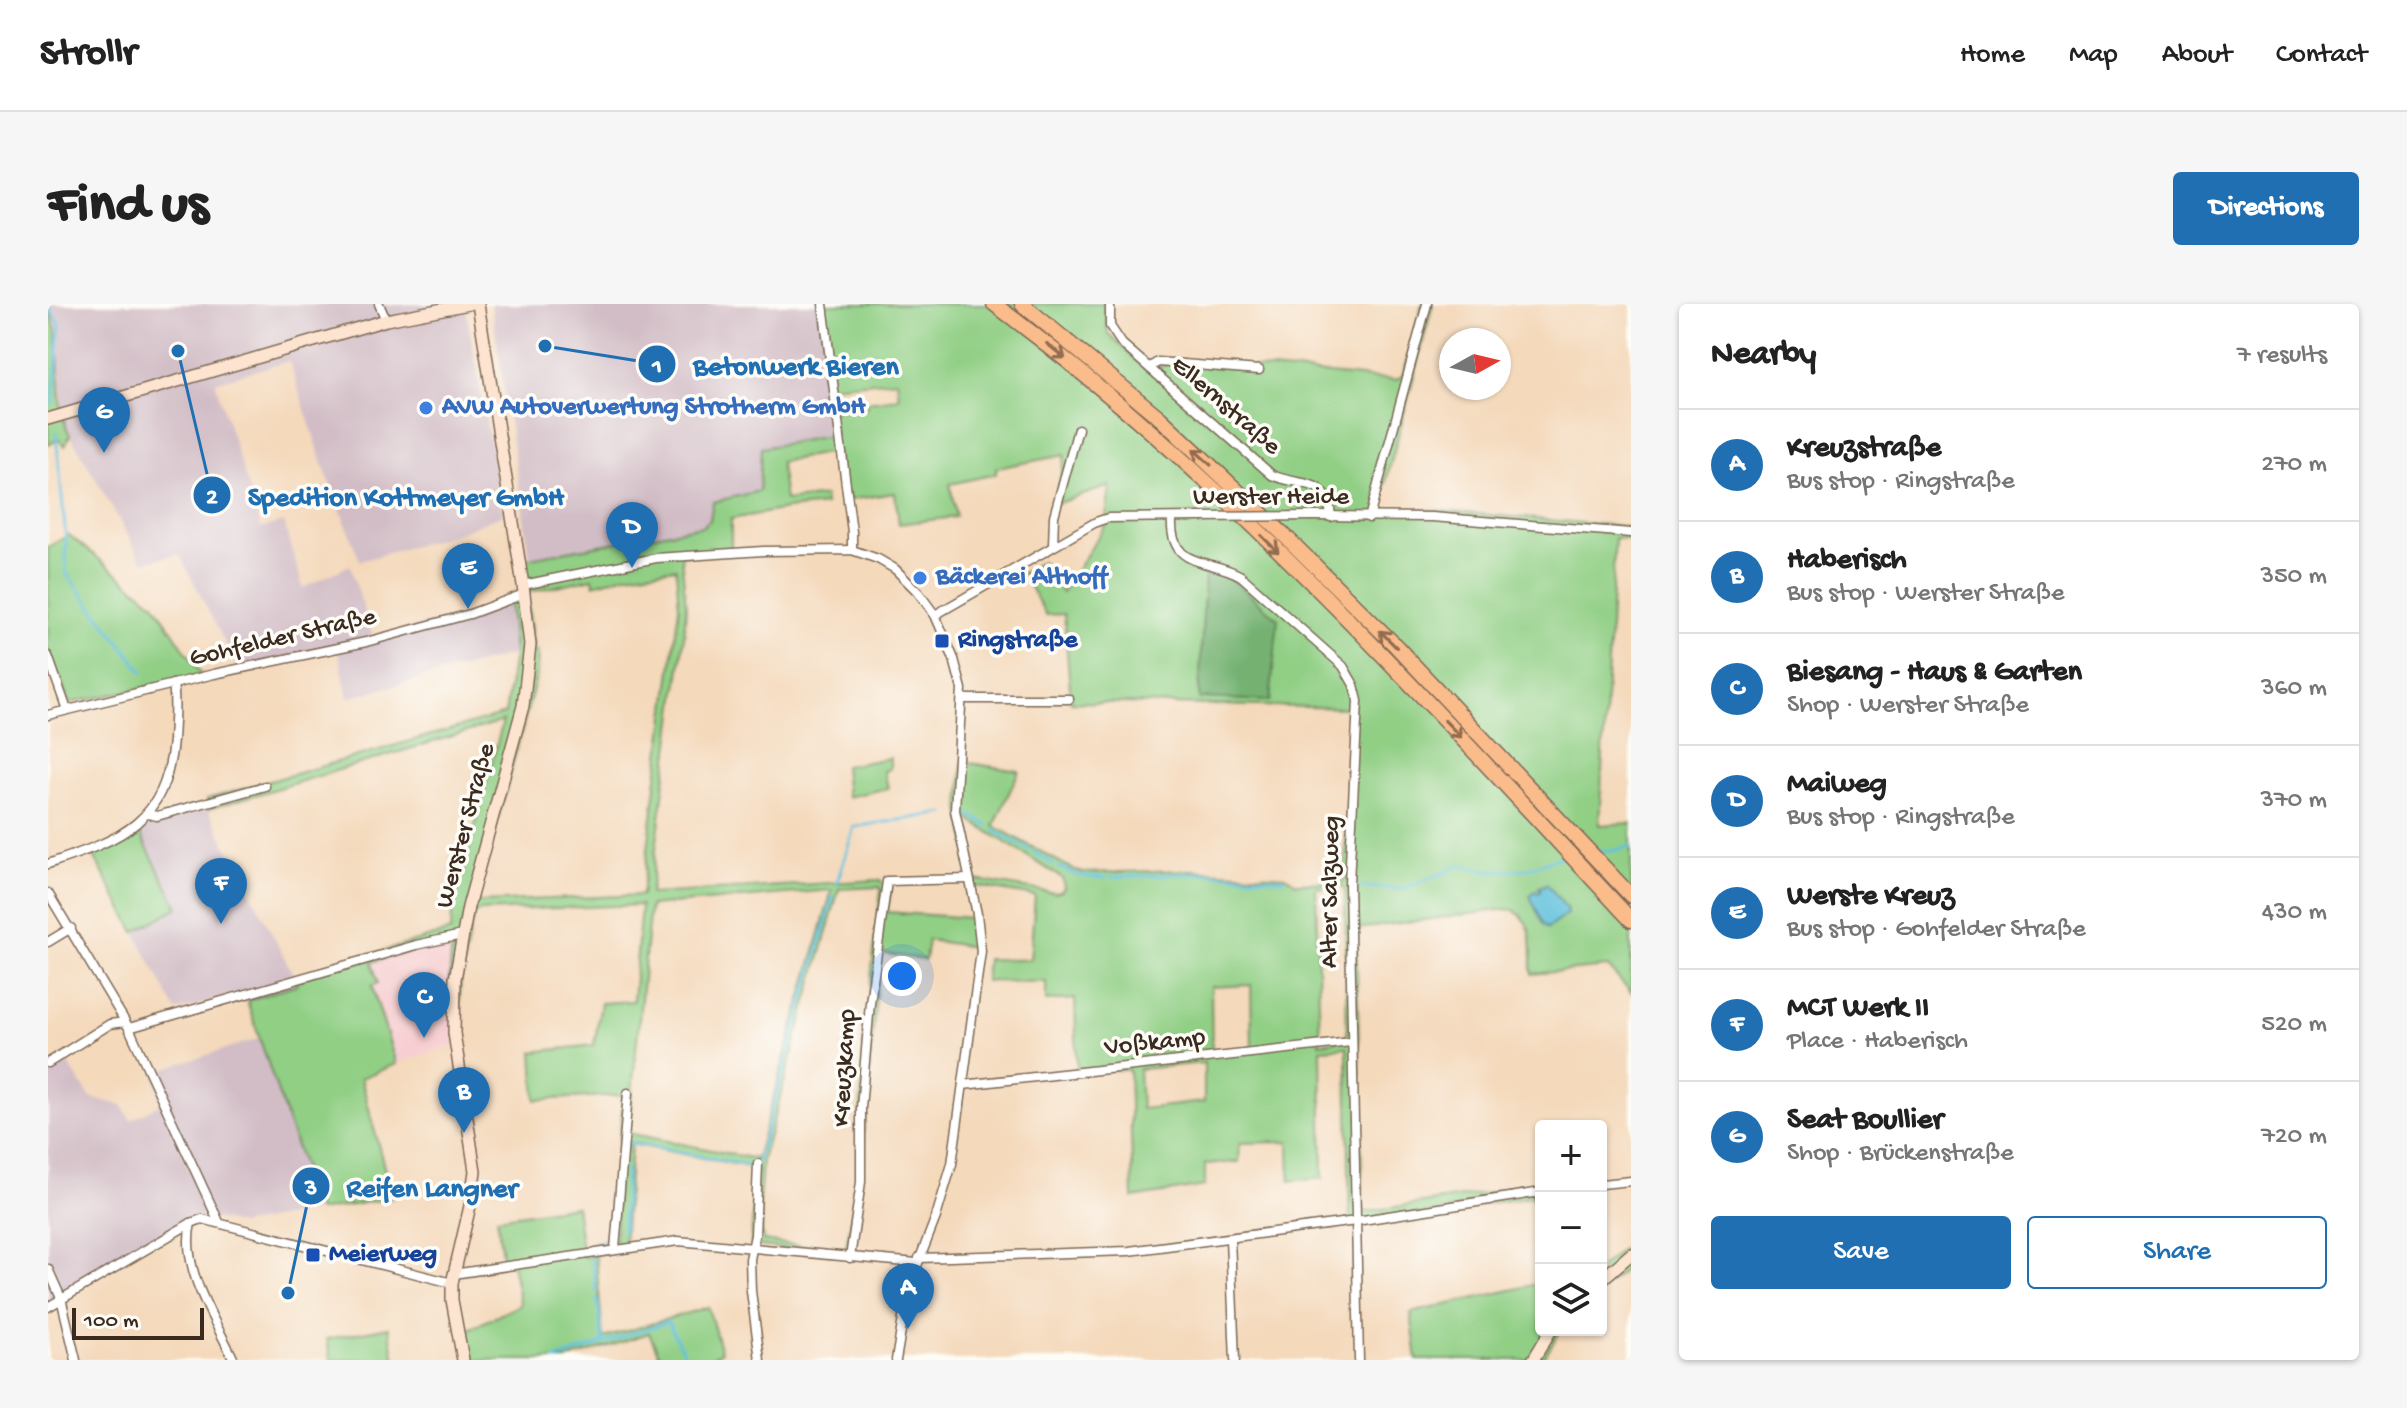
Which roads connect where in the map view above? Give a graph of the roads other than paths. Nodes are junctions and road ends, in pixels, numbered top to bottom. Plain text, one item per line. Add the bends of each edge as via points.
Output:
1 (379, 304) edge
2 (469, 304) edge
3 (478, 304) edge
4 (823, 304) edge
5 (994, 304) edge
6 (1022, 304) edge
7 (1110, 304) edge
8 (1427, 304) edge
9 (386, 320) junction
10 (1150, 367) junction
11 (1259, 370) dead end
12 (48, 419) edge
13 (1078, 429) dead end
14 (1331, 517) junction
15 (1172, 518) junction
16 (1369, 518) junction
17 (1631, 533) edge
18 (1053, 546) junction
19 (852, 550) junction
20 (524, 590) junction
21 (935, 615) junction
22 (48, 656) edge
23 (173, 684) junction
24 (963, 699) junction
25 (1069, 699) dead end
26 (67, 710) junction
27 (48, 715) edge
28 (265, 786) dead end
29 (148, 814) junction
30 (48, 864) edge
31 (969, 879) junction
32 (48, 893) edge
33 (1631, 896) edge
34 (1631, 920) edge
35 (71, 928) junction
36 (462, 935) junction
37 (48, 942) edge
38 (127, 1025) junction
39 (1351, 1042) junction
40 (48, 1063) edge
41 (963, 1085) junction
42 (628, 1093) dead end
43 (758, 1164) dead end
44 (1631, 1181) edge
45 (1607, 1183) edge
46 (1535, 1193) edge
47 (1356, 1221) junction
48 (219, 1222) junction
49 (191, 1223) junction
50 (1230, 1238) junction
51 (753, 1246) junction
52 (615, 1249) junction
53 (1631, 1254) edge
54 (850, 1258) junction
55 (918, 1260) junction
56 (48, 1269) edge
57 (1607, 1275) edge
58 (452, 1278) junction
59 (61, 1298) junction
60 (48, 1307) edge
61 (1547, 1336) edge
62 (76, 1360) edge
63 (234, 1360) edge
64 (463, 1360) edge
65 (760, 1360) edge
66 (896, 1360) edge
67 (1235, 1360) edge
68 (1359, 1360) edge
69 (1533, 1360) edge

1 - 9 street
2 - 9 main road
3 - 20 main road, Werster Straße
4 - 19 street
5 -> 34 highway via 1130,414 1257,531 1465,741
33 -> 6 highway via 1394,644 1221,474
7 - 10 street, Ellernstraße via 1108,318 1116,337
8 - 16 street
9 - 12 main road
10 - 11 street via 1158,362
10 - 14 street, Ellernstraße via 1272,475 1323,491
13 - 18 street via 1054,516
14 - 15 street, Werster Heide, bridge
14 - 16 street, Werster Heide
15 - 18 street, Werster Heide via 1108,518
15 - 39 street, Alter Salzweg via 1178,549 1192,561 1241,576 1343,666 1354,685 1358,701 1349,883
16 - 17 street, Werster Heide via 1432,517
18 - 21 street, Werster Heide
19 - 20 street via 667,557 627,562
19 - 21 street via 895,569
20 - 23 street, Gohfelder Straße via 470,614 366,642
20 - 36 main road, Werster Straße via 530,645 523,706
21 - 24 street
22 - 26 street
23 - 26 street, Gohfelder Straße
23 - 29 street via 170,768
24 - 25 street
24 - 31 street via 955,810
26 - 27 street, Gohfelder Straße
28 - 29 street via 157,816
29 - 30 street via 117,836
31 - 41 street via 981,951
31 - 54 street, Kreuzkamp via 887,881 870,1003 861,1182
32 - 35 street
35 - 37 street
35 - 38 street
36 - 38 street
36 - 58 main road, Werster Straße via 453,1023 475,1180
38 - 40 street via 110,1024
38 - 48 street
39 - 41 street, Voßkamp
39 - 47 street, Alter Salzweg
41 - 55 street via 952,1164
42 - 52 street
43 - 51 street
44 - 45 street
46 - 47 street
47 - 50 street
47 - 68 street, Alter Salzweg
48 - 49 street
48 - 58 street
49 - 59 street
49 - 63 street via 188,1248 196,1278
50 - 55 street via 1129,1251
50 - 67 street
51 - 52 street via 678,1241
51 - 54 street
51 - 65 street via 751,1291
52 - 58 street
53 - 57 main road
54 - 55 street
55 - 66 street
56 - 59 street
58 - 64 main road, Werster Straße
59 - 60 street
59 - 62 street
61 - 69 main road

